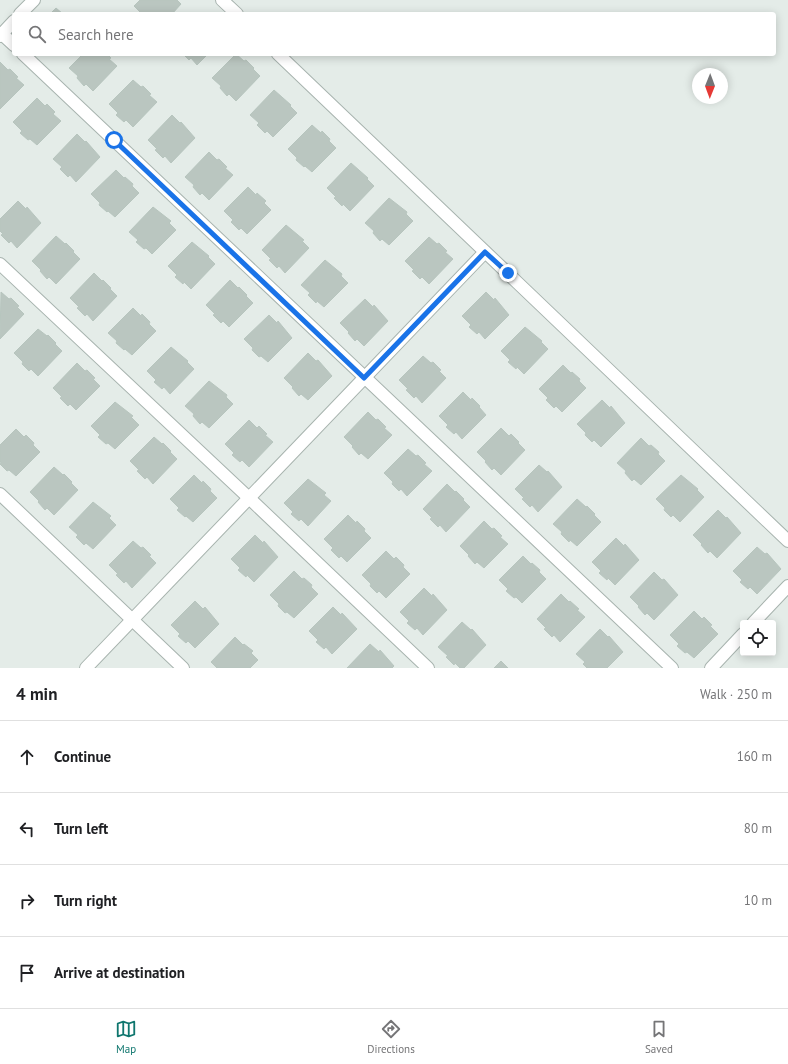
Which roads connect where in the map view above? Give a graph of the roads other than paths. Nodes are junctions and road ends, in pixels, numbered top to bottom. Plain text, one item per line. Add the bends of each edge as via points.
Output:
1 (34, 0) edge
2 (222, 0) edge
3 (22, 12) edge
4 (234, 12) edge
5 (12, 23) edge
6 (1, 35) edge
7 (12, 43) edge
8 (25, 56) edge
9 (280, 56) edge
10 (485, 252) junction
11 (0, 264) edge
12 (364, 378) junction
13 (0, 494) edge
14 (249, 498) junction
15 (788, 541) edge
16 (788, 586) edge
17 (132, 620) junction
18 (756, 620) edge
19 (740, 637) edge
20 (86, 668) edge
21 (183, 668) edge
22 (428, 668) edge
23 (672, 668) edge
24 (711, 668) edge

1 - 3 street
2 - 4 street
5 - 6 street
6 - 7 street
8 - 12 street
9 - 10 street
10 - 12 street
10 - 15 street
11 - 14 street
12 - 14 street
12 - 23 street
13 - 17 street
14 - 17 street
14 - 22 street
16 - 18 street
17 - 20 street
17 - 21 street
19 - 24 street

